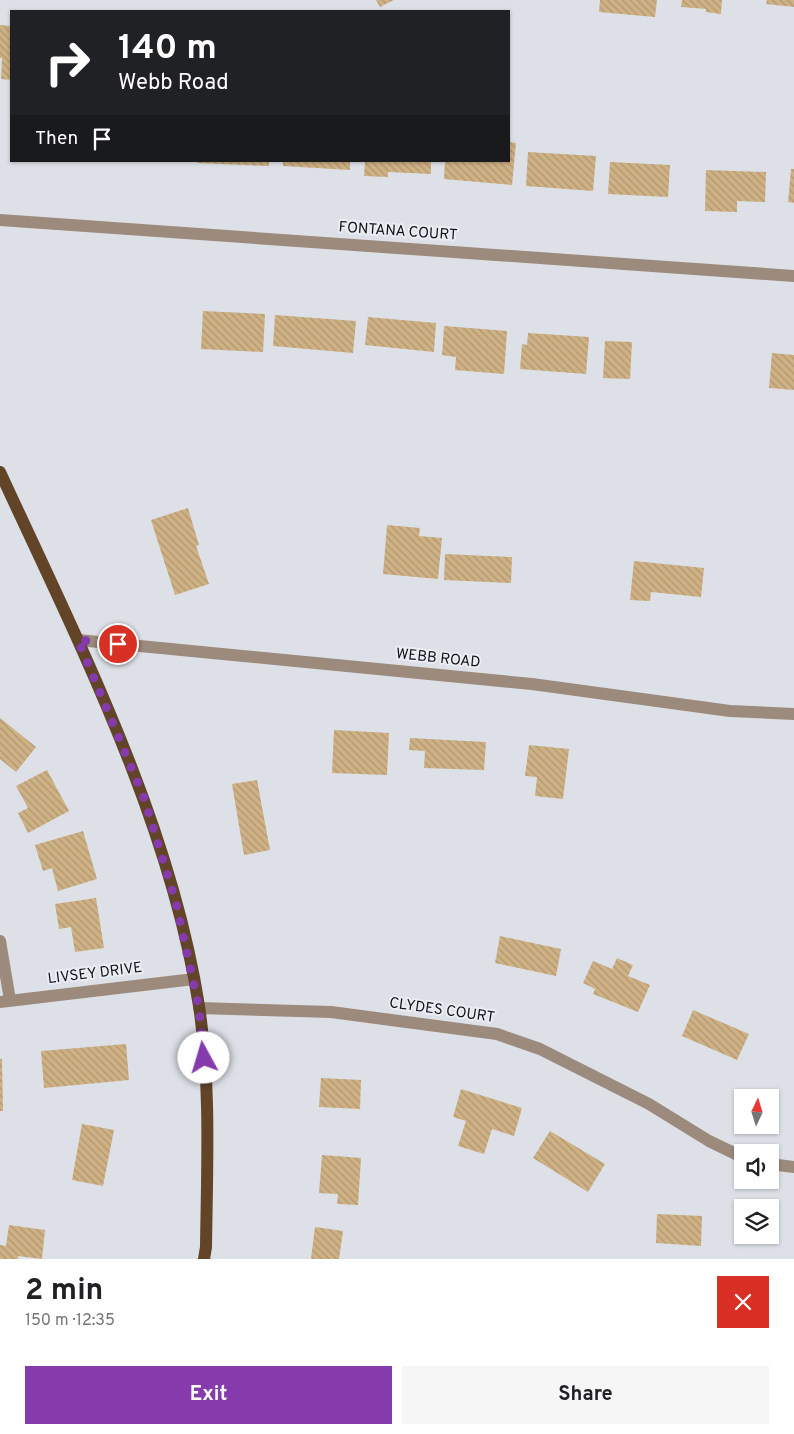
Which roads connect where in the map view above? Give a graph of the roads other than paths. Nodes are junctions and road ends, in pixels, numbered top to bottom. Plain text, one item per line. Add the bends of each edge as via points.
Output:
1 (0, 220) edge
2 (794, 276) edge
3 (0, 472) edge
4 (78, 640) junction
5 (794, 714) edge
6 (0, 941) edge
7 (194, 979) junction
8 (5, 1001) edge
9 (199, 1008) junction
10 (734, 1153) edge
11 (779, 1165) edge
12 (794, 1167) edge
13 (204, 1259) edge

1 - 2 street, FONTANA COURT
3 - 4 main road
4 - 5 street, WEBB ROAD via 532,684 730,711
4 - 7 main road via 144,798 176,903
6 - 8 street
7 - 8 street, LIVSEY DRIVE
7 - 9 main road
9 - 10 street, CLYDES COURT via 331,1012 497,1034 540,1049 648,1104 709,1142
9 - 13 main road via 207,1091
11 - 12 street

